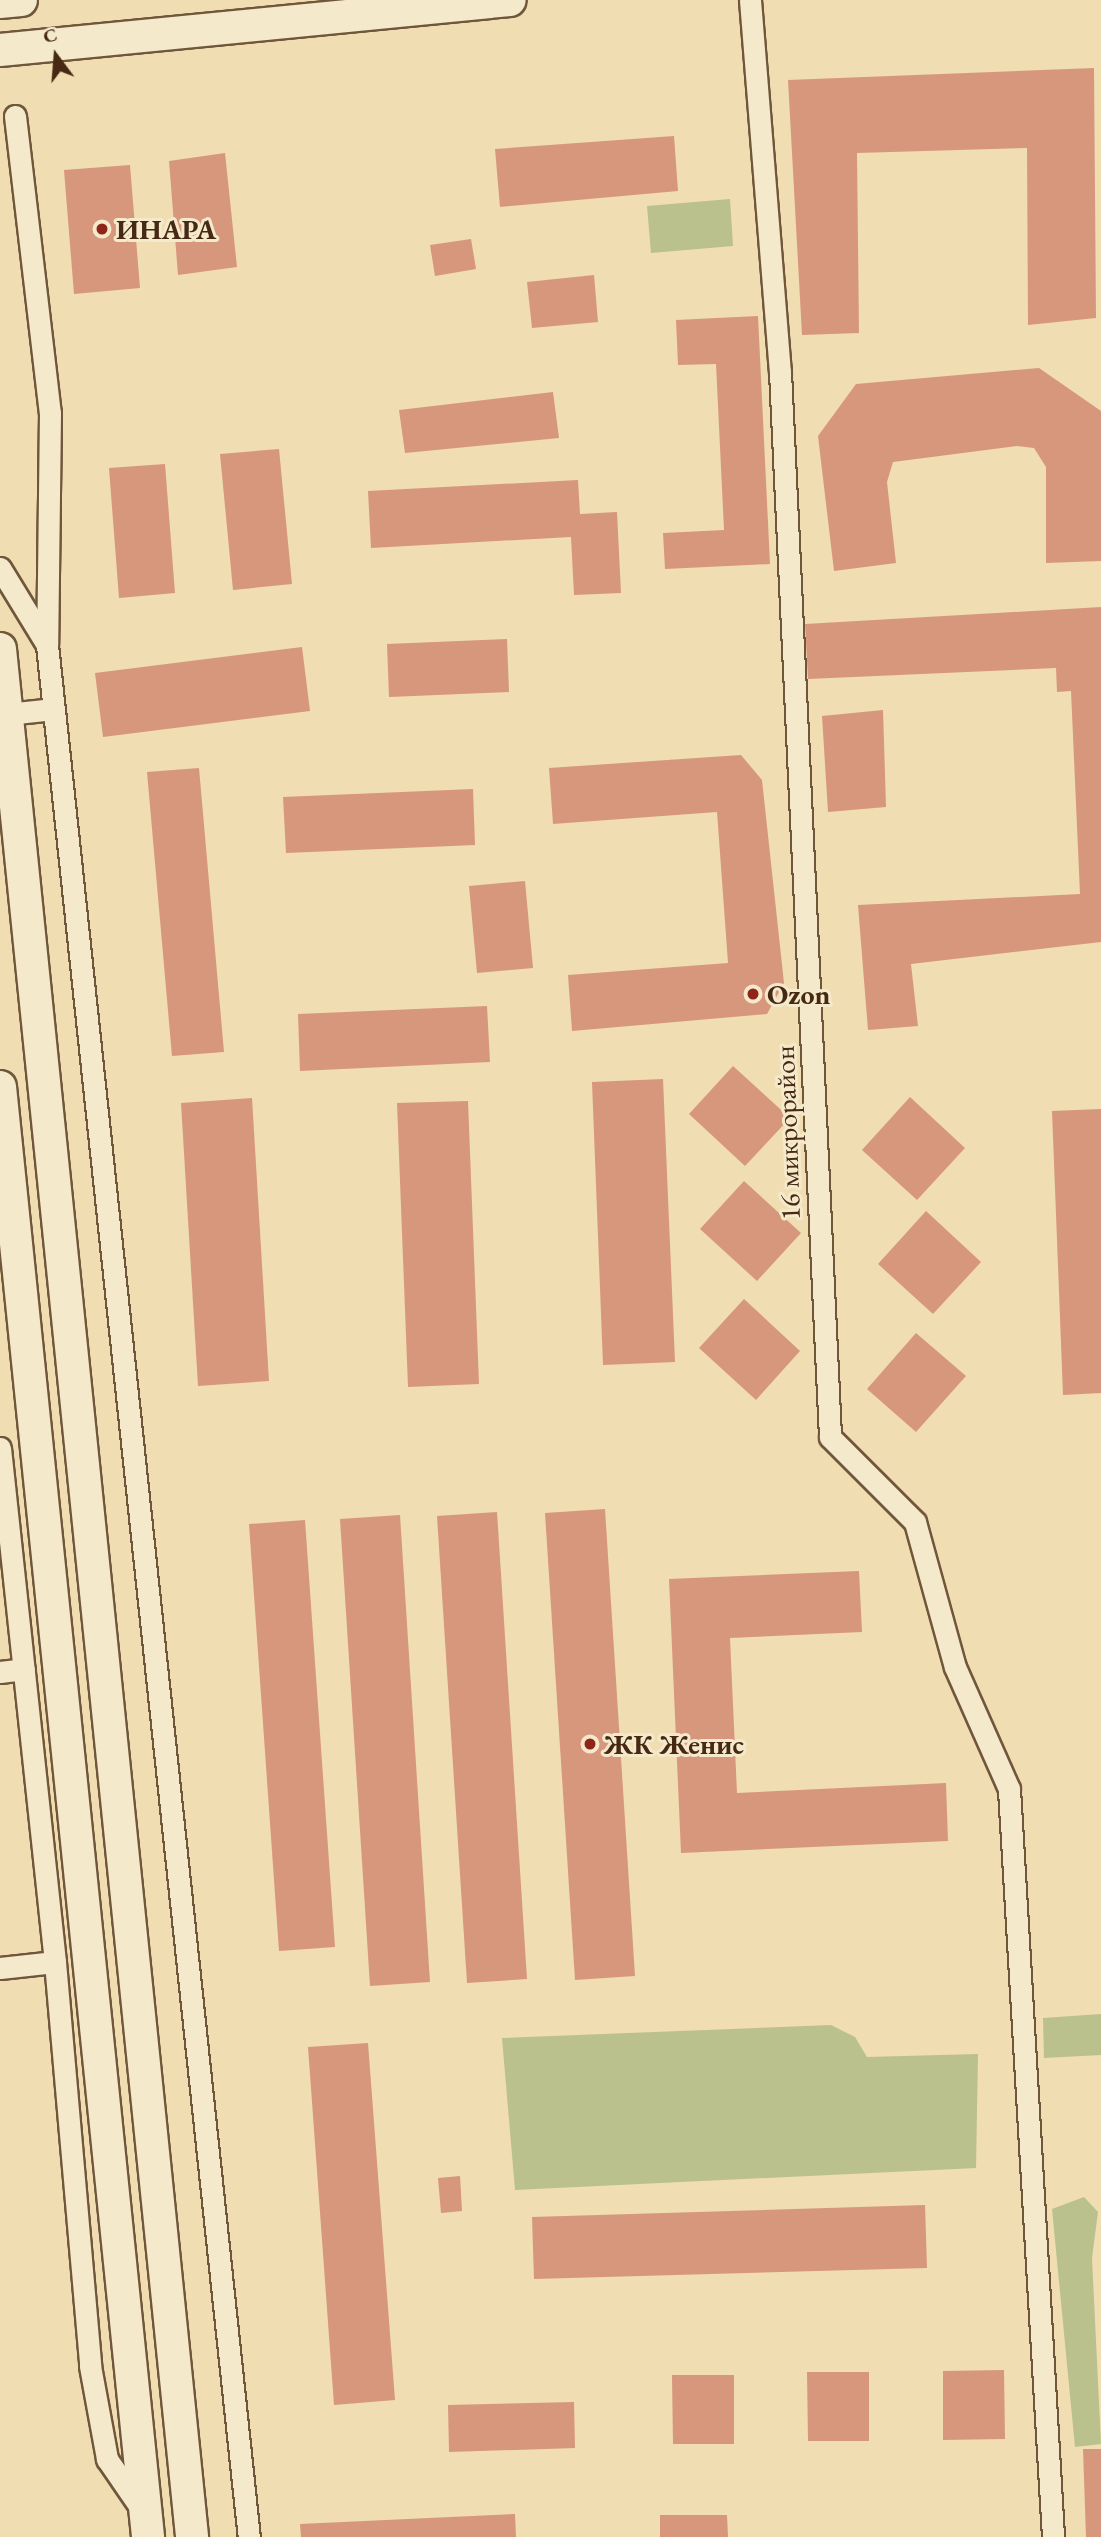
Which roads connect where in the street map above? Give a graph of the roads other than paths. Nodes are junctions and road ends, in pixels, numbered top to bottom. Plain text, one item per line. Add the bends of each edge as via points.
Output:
1 (21, 0) edge
2 (510, 0) edge
3 (750, 0) edge
4 (0, 2) edge
5 (0, 50) edge
6 (15, 116) dead end
7 (0, 568) edge
8 (47, 645) junction
9 (0, 649) edge
10 (54, 709) junction
11 (7, 714) junction
12 (0, 1087) edge
13 (0, 1448) edge
14 (88, 1517) junction
15 (45, 1523) junction
16 (24, 1669) junction
17 (0, 1672) edge
18 (55, 1962) junction
19 (0, 1968) edge
20 (147, 2526) edge
21 (192, 2537) edge
22 (249, 2537) edge
23 (1053, 2537) edge

1 - 4 main road
2 - 5 main road
3 - 23 street, 16 микрорайон via 780,372 830,1437 915,1522 955,1667 1009,1789
6 - 8 street via 50,413
7 - 8 street
8 - 10 street
9 - 11 main road
10 - 11 street
10 - 22 street
11 - 14 main road
12 - 15 main road
13 - 16 street
14 - 15 main road
14 - 21 main road
15 - 20 main road
16 - 17 street
16 - 18 street
18 - 19 street
18 - 20 street via 90,2366 107,2459

